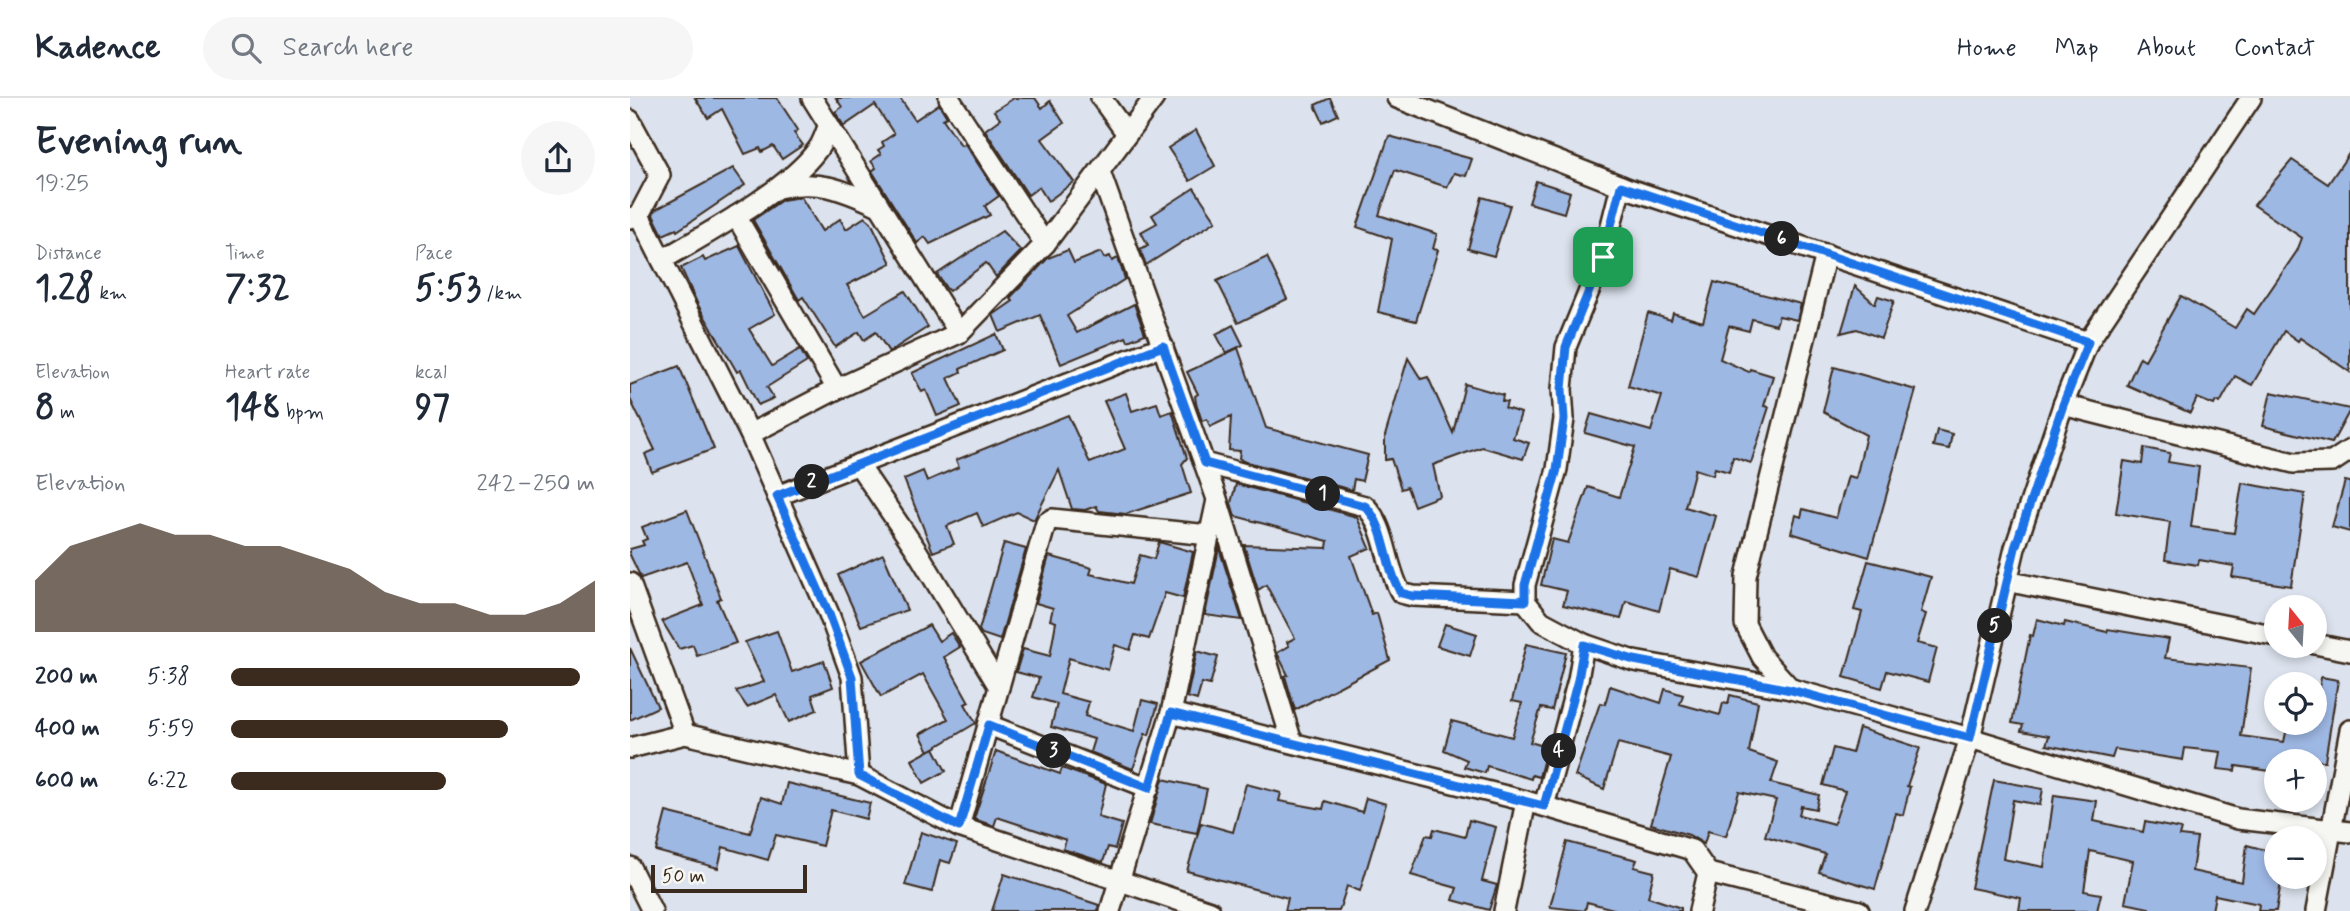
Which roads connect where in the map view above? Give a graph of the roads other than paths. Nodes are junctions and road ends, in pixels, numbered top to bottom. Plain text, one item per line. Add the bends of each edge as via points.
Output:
1 (812, 98) edge
2 (948, 98) edge
3 (1101, 98) edge
4 (1154, 98) edge
5 (1397, 98) edge
6 (2251, 98) edge
7 (630, 120) edge
8 (829, 125) junction
9 (1128, 134) junction
10 (1100, 172) junction
11 (1621, 186) junction
12 (773, 189) junction
13 (880, 206) junction
14 (634, 216) edge
15 (736, 216) junction
16 (1045, 244) junction
17 (1826, 254) junction
18 (662, 260) junction
19 (960, 333) junction
20 (2088, 342) junction
21 (1163, 346) junction
22 (838, 389) junction
23 (2063, 405) junction
24 (750, 434) junction
25 (2350, 450) edge
26 (1205, 463) junction
27 (858, 464) junction
28 (777, 496) junction
29 (1217, 499) junction
30 (1209, 535) junction
31 (2006, 581) junction
32 (630, 583) edge
33 (1525, 601) junction
34 (2264, 633) edge
35 (1584, 645) junction
36 (2328, 647) edge
37 (2350, 651) edge
38 (999, 687) junction
39 (1791, 690) junction
40 (1171, 713) junction
41 (989, 725) junction
42 (2350, 730) edge
43 (685, 734) junction
44 (1970, 738) junction
45 (1292, 742) junction
46 (630, 748) edge
47 (859, 775) junction
48 (1149, 788) junction
49 (1535, 804) junction
50 (959, 827) junction
51 (2340, 831) edge
52 (630, 867) edge
53 (1708, 873) junction
54 (1119, 879) junction
55 (652, 911) edge
56 (1110, 911) edge
57 (1210, 911) edge
58 (1504, 911) edge
59 (1699, 911) edge
60 (1859, 911) edge
61 (1915, 911) edge
62 (2316, 911) edge

1 - 8 street
2 - 16 street
3 - 9 street
4 - 9 street
5 - 11 street
6 - 20 street
7 - 14 street via 660,175
8 - 12 street via 818,149
8 - 13 street
9 - 10 street
10 - 16 street
10 - 21 street
11 - 17 street
11 - 33 street via 1603,257 1566,347 1559,457 1525,585
12 - 13 street via 804,182 842,189
12 - 15 street
13 - 19 street
14 - 18 street
15 - 18 street
15 - 22 street
16 - 19 street
17 - 20 street
17 - 39 street via 1746,576 1745,624 1762,657
18 - 24 street
19 - 22 street
20 - 23 street
21 - 26 street
21 - 27 street
22 - 24 street
23 - 25 street via 2294,463 2332,462
23 - 31 street
24 - 28 street
26 - 29 street
26 - 33 street via 1365,506 1376,516 1401,593
27 - 28 street
27 - 38 street
28 - 47 street via 852,677
29 - 30 street
29 - 45 street
30 - 38 street via 1052,519 1045,523
30 - 40 street
31 - 34 street
31 - 44 street
32 - 43 street
33 - 35 street via 1541,621
35 - 39 street via 1634,660
35 - 49 street via 1578,680
36 - 37 street
38 - 41 street
39 - 44 street
40 - 45 street
40 - 48 street
41 - 48 street
41 - 50 street
42 - 51 street
43 - 46 street
43 - 47 street
44 - 51 street via 2238,818
44 - 61 street
45 - 49 street
47 - 50 street
48 - 54 street
49 - 53 street via 1692,850
49 - 58 street
50 - 54 street
51 - 62 street
52 - 55 street
53 - 59 street
53 - 60 street
54 - 56 street
54 - 57 street

